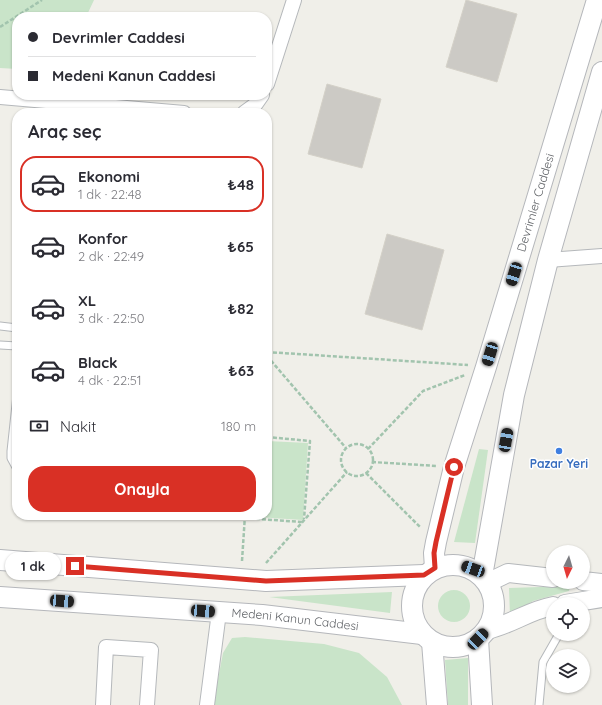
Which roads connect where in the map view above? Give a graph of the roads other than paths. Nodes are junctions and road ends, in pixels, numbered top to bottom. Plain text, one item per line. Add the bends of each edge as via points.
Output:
1 (294, 0) edge
2 (597, 0) edge
3 (272, 68) edge
4 (602, 72) edge
5 (0, 97) edge
6 (12, 98) edge
7 (34, 100) edge
8 (126, 108) edge
9 (602, 256) edge
10 (548, 260) junction
11 (0, 326) edge
12 (12, 327) edge
13 (0, 345) edge
14 (12, 346) edge
15 (12, 442) edge
16 (12, 460) edge
17 (0, 560) edge
18 (430, 572) junction
19 (546, 577) edge
20 (485, 579) junction
21 (590, 582) edge
22 (602, 583) edge
23 (0, 597) edge
24 (602, 598) edge
25 (590, 600) edge
26 (546, 608) edge
27 (219, 612) junction
28 (482, 635) junction
29 (427, 638) junction
30 (555, 641) edge
31 (103, 705) edge
32 (147, 705) edge
33 (207, 705) edge
34 (437, 705) edge
35 (482, 705) edge
36 (539, 705) edge

1 - 3 street
2 - 18 main road, Devrimler Caddesi via 454,467
4 - 10 main road
5 - 6 street
7 - 8 street
9 - 10 street
10 - 20 main road via 514,395
11 - 12 lane
13 - 14 lane
15 - 16 lane
17 - 18 main road via 266,581
18 - 20 main road via 447,564 461,565 473,569
18 - 29 main road via 416,586 411,611 415,624
19 - 20 street via 508,573
20 - 28 main road via 494,597 495,608 492,620
21 - 22 street
23 - 27 main road, Medeni Kanun Caddesi
24 - 25 street
26 - 28 street
27 - 29 main road, Medeni Kanun Caddesi via 262,615
27 - 33 street
28 - 29 main road via 468,645 457,647 445,647
28 - 35 main road
29 - 34 main road
30 - 36 lane via 543,662
31 - 32 street via 106,647 151,650

